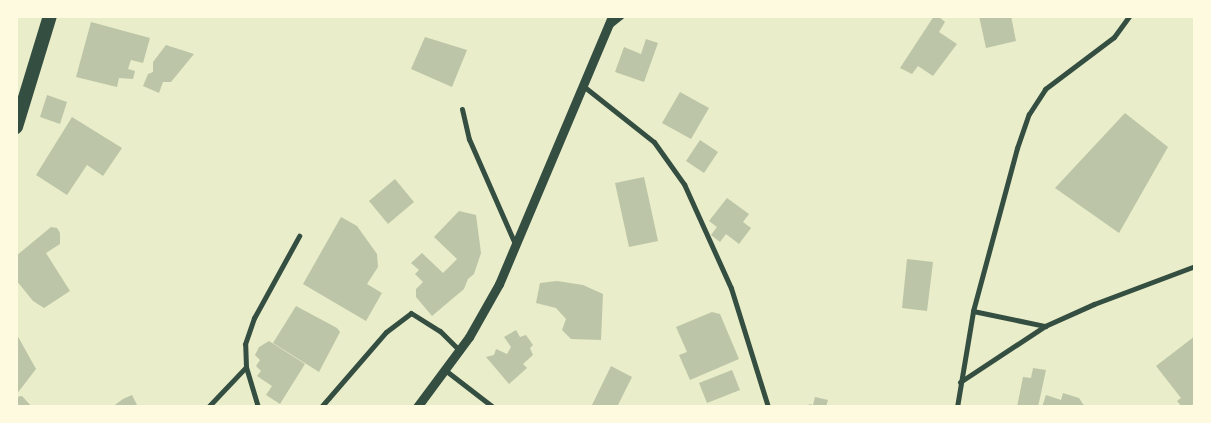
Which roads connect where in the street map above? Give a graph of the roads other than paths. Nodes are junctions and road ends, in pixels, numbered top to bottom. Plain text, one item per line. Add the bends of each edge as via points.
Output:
1 (50, 16) edge
2 (612, 16) edge
3 (622, 16) edge
4 (1129, 16) edge
5 (609, 26) junction
6 (582, 84) junction
7 (462, 109) dead end
8 (16, 127) edge
9 (298, 236) dead end
10 (516, 244) junction
11 (1195, 266) edge
12 (974, 311) junction
13 (1046, 326) junction
14 (459, 350) junction
15 (246, 367) junction
16 (445, 370) junction
17 (960, 382) junction
18 (208, 407) edge
19 (258, 407) edge
20 (321, 407) edge
21 (416, 407) edge
22 (493, 407) edge
23 (768, 407) edge
24 (957, 407) edge

1 - 8 highway
2 - 5 street
3 - 5 street
4 - 12 street via 1114,37 1045,89 1029,114
5 - 6 street
6 - 10 street
6 - 23 street via 654,142 684,184 732,288
7 - 10 street via 469,139
9 - 15 street via 254,318 245,344
10 - 14 street via 500,284
11 - 13 street
12 - 13 street
12 - 17 street
13 - 17 street
14 - 16 street
14 - 20 street via 440,331 411,313 386,332
15 - 18 street
15 - 19 street
16 - 21 street
16 - 22 street
17 - 24 street

